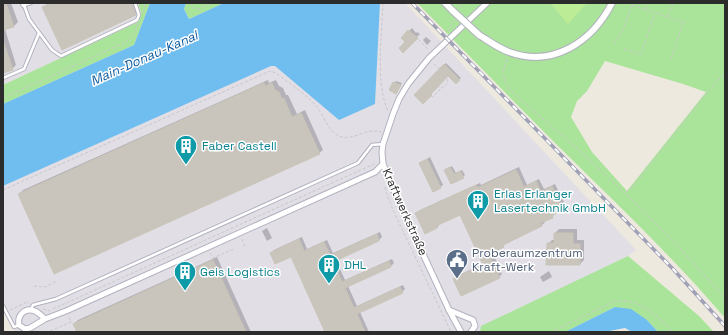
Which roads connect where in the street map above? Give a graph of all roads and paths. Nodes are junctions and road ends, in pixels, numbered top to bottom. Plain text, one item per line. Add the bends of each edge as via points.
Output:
1 (31, 3) edge
2 (135, 3) edge
3 (190, 3) edge
4 (211, 3) edge
5 (383, 3) edge
6 (446, 3) edge
7 (487, 3) edge
8 (612, 3) edge
9 (648, 3) edge
10 (673, 3) edge
11 (23, 4) edge
12 (632, 4) edge
13 (645, 10) junction
14 (655, 13) junction
15 (667, 17) junction
16 (40, 33) junction
17 (415, 36) dead end
18 (126, 42) dead end
19 (614, 44) dead end
20 (624, 49) dead end
21 (431, 52) dead end
22 (509, 52) junction
23 (429, 58) junction
24 (671, 59) dead end
25 (725, 75) edge
26 (3, 78) edge
27 (431, 96) dead end
28 (3, 98) edge
29 (389, 112) dead end
30 (386, 133) junction
31 (383, 144) junction
32 (381, 163) junction
33 (385, 186) dead end
34 (3, 190) edge
35 (625, 192) junction
36 (239, 233) junction
37 (208, 247) junction
38 (245, 247) dead end
39 (234, 249) dead end
40 (57, 281) dead end
41 (34, 286) dead end
42 (725, 298) edge
43 (3, 306) edge
44 (32, 308) junction
45 (449, 310) junction
46 (66, 311) junction
47 (6, 312) junction
48 (45, 319) junction
49 (19, 325) junction
50 (50, 332) edge
51 (450, 332) edge
52 (461, 332) edge
53 (471, 332) edge
54 (551, 332) edge
55 (673, 332) edge

1 - 11 lane
2 - 16 lane via 139,15 137,20 61,56 52,50
3 - 4 path via 194,8 199,8
5 - 29 path via 380,74
6 - 22 street, bridge via 479,35
7 - 23 street, Kraftwerkstraße
8 - 22 street via 590,34 568,49 542,57
9 - 13 path
10 - 15 path
11 - 16 lane via 28,20
12 - 13 path
12 - 19 path via 623,30
13 - 14 path
14 - 15 path
14 - 20 path via 641,54
15 - 24 path via 685,23
16 - 26 lane via 24,69
17 - 21 path
18 - 28 path
22 - 35 path via 503,74 508,87 516,97
23 - 27 path via 448,81 442,88 438,86 440,90
23 - 30 street, Kraftwerkstraße via 399,99
25 - 35 path via 711,88 633,186
30 - 31 street, Kraftwerkstraße
30 - 34 path via 374,130 349,138 340,137 332,132 314,104 270,71
31 - 32 street, Kraftwerkstraße
31 - 44 lane via 372,145 358,163
32 - 36 street via 375,172
32 - 44 path via 49,311
32 - 45 street, Kraftwerkstraße
33 - 51 path via 393,210
35 - 42 path
36 - 37 street
36 - 38 path
37 - 39 path via 212,258
37 - 46 street
40 - 41 path via 45,287
43 - 47 lane
44 - 47 path via 27,302
44 - 48 street
44 - 49 street via 20,315
45 - 52 street, Kraftwerkstraße
45 - 53 street via 473,320 475,326
46 - 48 street
46 - 50 path via 71,322
47 - 49 lane via 14,327
48 - 49 street via 28,329
54 - 55 path via 615,301 625,301 637,304 650,312

